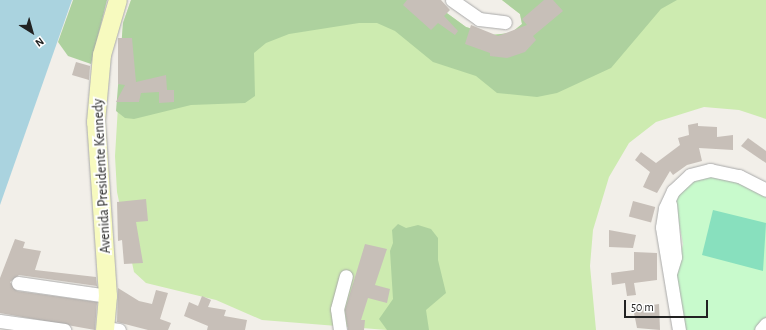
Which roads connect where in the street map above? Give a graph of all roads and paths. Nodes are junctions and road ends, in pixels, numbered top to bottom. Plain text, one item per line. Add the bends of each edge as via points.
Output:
1 (118, 0) edge
2 (452, 0) edge
3 (505, 22) dead end
4 (766, 190) edge
5 (346, 276) dead end
6 (18, 283) dead end
7 (108, 296) junction
8 (0, 321) edge
9 (766, 324) edge
10 (110, 329) edge
11 (64, 330) edge
12 (340, 330) edge
13 (679, 330) edge
14 (761, 330) edge

1 - 7 main road, Avenida Presidente Kennedy via 102,56 96,122
2 - 3 street via 479,19
4 - 13 street via 739,176 710,170 684,179 669,198 662,227
5 - 12 street via 337,309
6 - 7 street
7 - 10 main road, Avenida Presidente Kennedy
8 - 11 street
9 - 14 street

